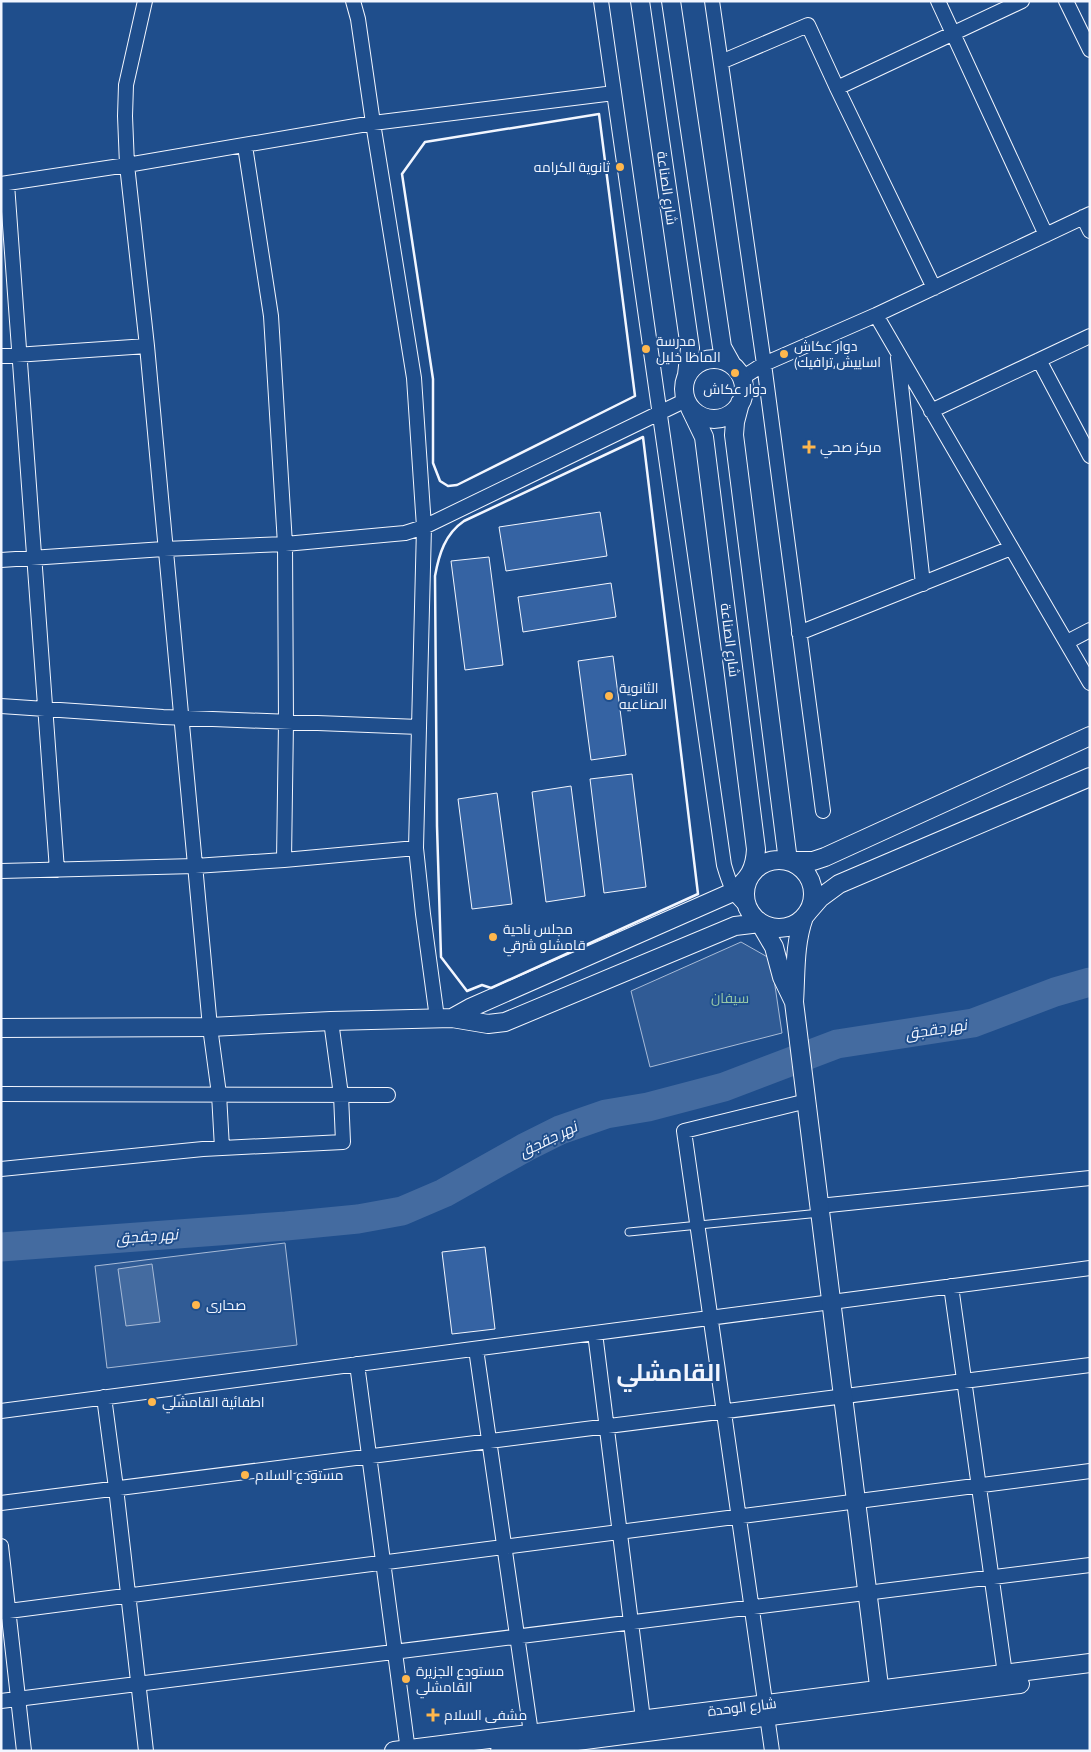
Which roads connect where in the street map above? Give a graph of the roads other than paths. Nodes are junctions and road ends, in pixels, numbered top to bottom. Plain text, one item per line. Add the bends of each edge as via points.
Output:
1 (144, 1) edge
2 (353, 1) edge
3 (601, 1) edge
4 (640, 1) edge
5 (671, 1) edge
6 (712, 1) edge
7 (938, 1) edge
8 (1022, 1) edge
9 (1066, 1) edge
10 (953, 34) junction
11 (1090, 50) edge
12 (721, 62) junction
13 (837, 88) junction
14 (614, 93) junction
15 (373, 123) junction
16 (245, 146) junction
17 (127, 165) junction
18 (4, 184) edge
19 (1086, 215) edge
20 (1090, 231) edge
21 (1046, 235) junction
22 (934, 288) junction
23 (876, 315) junction
24 (1090, 336) edge
25 (147, 346) junction
26 (897, 352) junction
27 (19, 355) junction
28 (1, 356) edge
29 (1039, 360) junction
30 (764, 364) junction
31 (737, 371) junction
32 (687, 375) junction
33 (740, 403) junction
34 (688, 404) junction
35 (931, 411) junction
36 (659, 412) junction
37 (1090, 456) edge
38 (424, 527) junction
39 (285, 544) junction
40 (1011, 548) junction
41 (164, 549) junction
42 (35, 557) junction
43 (1, 560) edge
44 (923, 584) junction
45 (1090, 630) edge
46 (800, 633) junction
47 (1066, 642) junction
48 (1090, 682) edge
49 (1, 706) edge
50 (45, 709) junction
51 (181, 717) junction
52 (286, 722) junction
53 (419, 727) junction
54 (1090, 736) edge
55 (1090, 777) edge
56 (823, 811) dead end
57 (416, 848) junction
58 (284, 860) junction
59 (788, 861) junction
60 (195, 866) junction
61 (57, 870) junction
62 (1, 871) edge
63 (750, 875) junction
64 (733, 892) junction
65 (747, 906) junction
66 (806, 915) junction
67 (760, 923) junction
68 (794, 1002) junction
69 (444, 1018) junction
70 (332, 1021) junction
71 (210, 1027) junction
72 (1, 1028) edge
73 (1, 1094) edge
74 (219, 1094) junction
75 (341, 1094) junction
76 (388, 1095) dead end
77 (806, 1095) junction
78 (222, 1148) junction
79 (1, 1169) edge
80 (1090, 1178) edge
81 (820, 1210) junction
82 (698, 1225) junction
83 (629, 1232) dead end
84 (1090, 1268) edge
85 (951, 1286) junction
86 (831, 1302) junction
87 (710, 1318) junction
88 (595, 1333) junction
89 (476, 1348) junction
90 (357, 1364) junction
91 (1090, 1365) edge
92 (965, 1381) junction
93 (843, 1396) junction
94 (104, 1397) junction
95 (1, 1411) edge
96 (724, 1412) junction
97 (607, 1426) junction
98 (490, 1441) junction
99 (369, 1456) junction
100 (1090, 1471) edge
101 (979, 1485) junction
102 (116, 1488) junction
103 (856, 1501) junction
104 (1, 1503) edge
105 (739, 1516) junction
106 (620, 1532) junction
107 (1, 1546) edge
108 (504, 1547) junction
109 (383, 1563) junction
110 (1090, 1565) edge
111 (992, 1577) junction
112 (867, 1593) junction
113 (128, 1596) junction
114 (751, 1607) junction
115 (5, 1612) edge
116 (631, 1622) junction
117 (517, 1637) junction
118 (395, 1652) junction
119 (1090, 1663) edge
120 (1005, 1674) junction
121 (1090, 1675) edge
122 (138, 1684) junction
123 (880, 1695) junction
124 (19, 1699) junction
125 (1, 1701) edge
126 (766, 1710) junction
127 (644, 1719) junction
128 (531, 1733) junction
129 (404, 1750) edge
130 (24, 1751) edge
131 (146, 1751) edge
132 (500, 1751) edge
133 (772, 1751) edge

1 - 17 street via 126,85
2 - 15 street
3 - 14 street
4 - 32 street, شارع الصناعة via 690,348
5 - 31 street via 722,346
6 - 12 street
7 - 10 street
8 - 10 street
9 - 11 street
10 - 13 street
10 - 21 street
12 - 13 street via 808,25
12 - 30 street
13 - 22 street
14 - 15 street
14 - 36 street
15 - 16 street
15 - 38 street via 414,378
16 - 17 street
16 - 39 street via 271,316
17 - 18 street
17 - 25 street
18 - 27 street
19 - 20 street
19 - 21 street
21 - 22 street
22 - 23 street
23 - 26 street
23 - 30 street
24 - 29 street
25 - 27 street
25 - 41 street
26 - 35 street
26 - 44 street
27 - 28 street
27 - 42 street
29 - 35 street
29 - 37 street
30 - 31 street
30 - 46 street
31 - 32 street via 724,360 707,360 692,368
31 - 33 street via 744,386
32 - 34 street via 684,392
33 - 34 street via 729,415 720,418 704,418
33 - 59 street via 734,434
34 - 36 street
34 - 63 street, شارع الصناعة via 704,437 756,849
35 - 40 street
36 - 38 street
36 - 64 street via 724,865
38 - 39 street via 405,534
38 - 53 street
39 - 41 street
39 - 52 street
40 - 44 street
40 - 47 street
41 - 42 street
41 - 51 street
42 - 43 street
42 - 50 street
44 - 46 street
45 - 47 street
46 - 56 street
47 - 48 street
49 - 50 street
50 - 51 street
50 - 61 street
51 - 52 street
51 - 60 street
52 - 53 street
52 - 58 street
53 - 57 street
54 - 59 street via 825,857 813,861
55 - 66 street via 839,884 820,898
57 - 58 street
57 - 69 street via 423,914
58 - 60 street
59 - 63 street via 767,862
59 - 66 street via 802,869 811,882 813,898
60 - 61 street
60 - 71 street
61 - 62 street
63 - 64 street
63 - 65 street via 745,890
64 - 65 street
64 - 69 street
65 - 67 street
66 - 67 street via 786,928
66 - 68 street via 796,945
67 - 68 street via 774,947 782,977
67 - 69 street via 736,926 505,1022 488,1024
68 - 77 street
69 - 70 street
70 - 71 street
70 - 75 street
71 - 72 street
71 - 74 street
73 - 74 street
74 - 75 street
74 - 78 street
75 - 76 street
75 - 78 street via 344,1142
77 - 81 street
77 - 82 street via 684,1131
78 - 79 street
80 - 81 street
81 - 82 lane
81 - 86 street
82 - 83 lane
82 - 87 street
84 - 85 street
85 - 86 street
85 - 92 street
86 - 87 street
86 - 93 street
87 - 88 street
87 - 96 street
88 - 89 street
88 - 97 street
89 - 90 street
89 - 98 street
90 - 94 street
90 - 99 street
91 - 92 street
92 - 93 street
92 - 101 street
93 - 96 street
93 - 103 street
94 - 95 street
94 - 102 street
96 - 97 street
96 - 105 street
97 - 98 street
97 - 106 street
98 - 99 street
98 - 108 street
99 - 102 street
99 - 109 street
100 - 101 street
101 - 103 street
101 - 111 street
102 - 104 street
102 - 113 street
103 - 105 street
103 - 112 street
105 - 106 street
105 - 114 street
106 - 108 street
106 - 116 street
107 - 115 street
108 - 109 street
108 - 117 street
109 - 113 street
109 - 118 street
110 - 111 street
111 - 112 street
111 - 120 street
112 - 114 street
112 - 123 street
113 - 115 street
113 - 122 street
114 - 116 street
114 - 126 street
115 - 124 street
116 - 117 street
116 - 127 street
117 - 118 street
117 - 128 street
118 - 122 street
118 - 129 street
119 - 120 street, شارع الوحدة
120 - 123 street, شارع الوحدة
121 - 123 street, شارع الوحدة
122 - 124 street
122 - 131 street
123 - 126 street, شارع الوحدة
124 - 125 street
124 - 130 street
126 - 127 street, شارع الوحدة
126 - 132 street, شارع الوحدة
126 - 133 street
127 - 128 street, شارع الوحدة
128 - 129 street, شارع الوحدة

